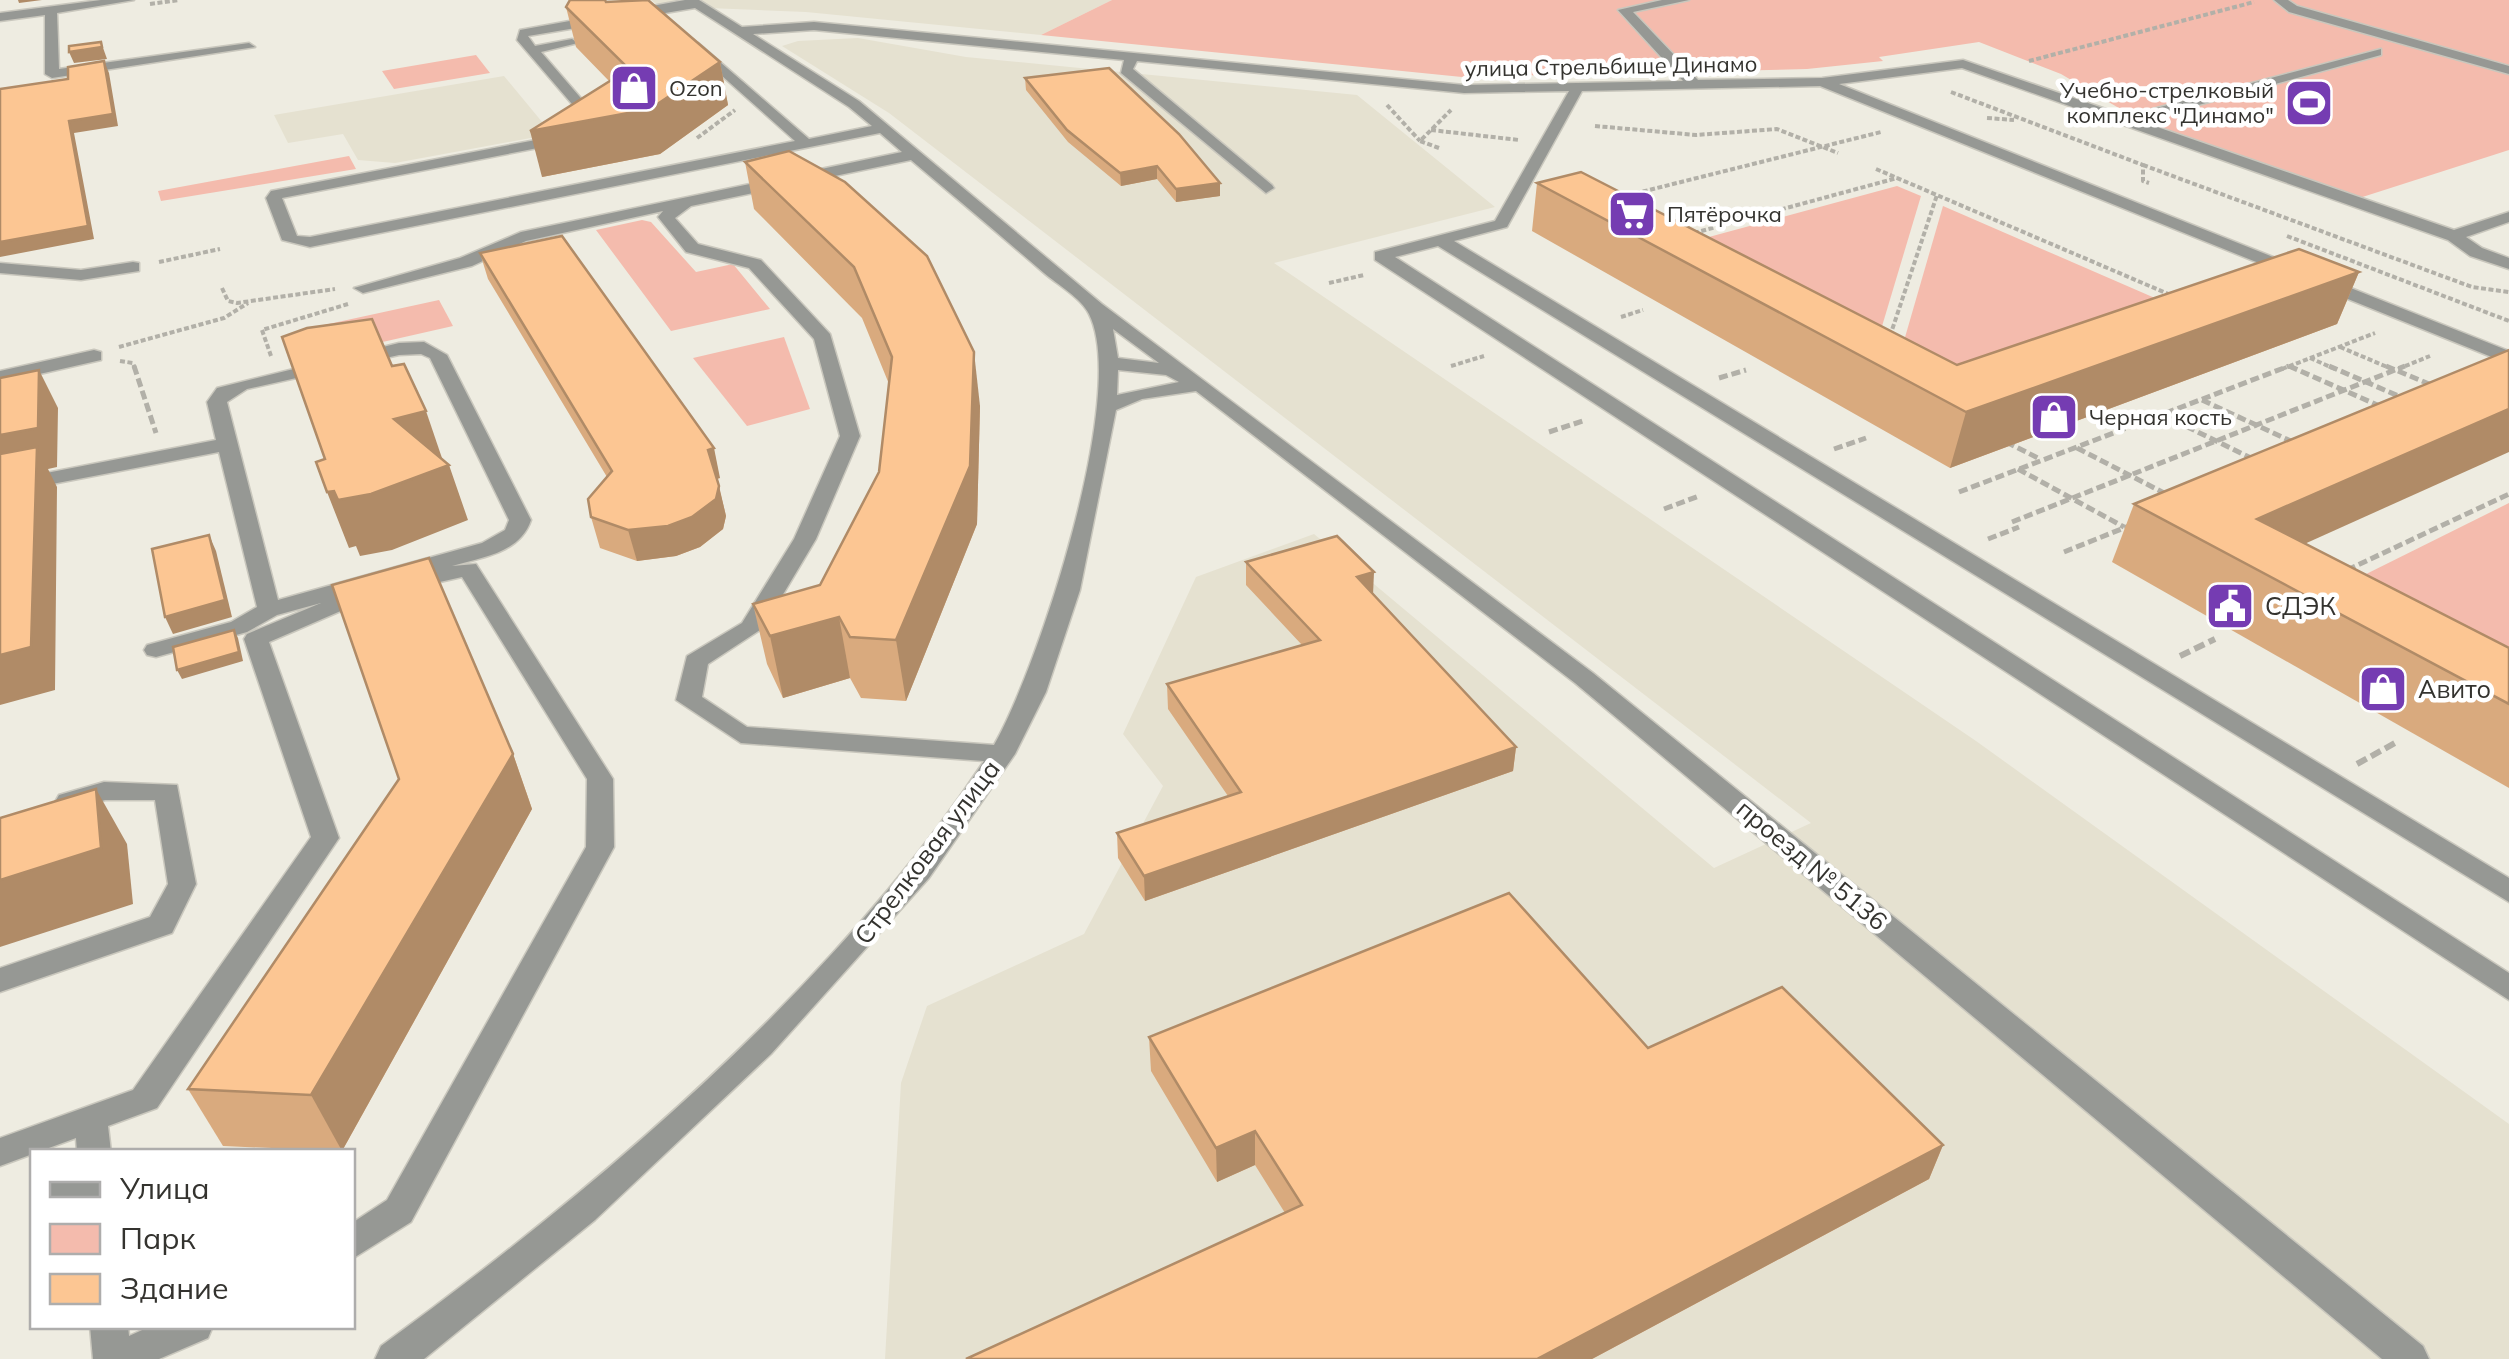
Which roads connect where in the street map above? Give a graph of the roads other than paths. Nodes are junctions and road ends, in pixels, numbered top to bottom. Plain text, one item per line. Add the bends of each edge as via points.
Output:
1 (128, 0) edge
2 (1683, 0) edge
3 (2280, 0) edge
4 (110, 1) edge
5 (694, 2) edge
6 (51, 10) junction
7 (0, 17) edge
8 (792, 25) junction
9 (742, 31) junction
10 (686, 37) edge
11 (759, 41) junction
12 (572, 43) edge
13 (249, 47) dead end
14 (532, 50) junction
15 (2376, 52) dead end
16 (1132, 58) junction
17 (2509, 70) edge
18 (1822, 82) junction
19 (1696, 86) junction
20 (1576, 90) junction
21 (2129, 120) junction
22 (885, 128) junction
23 (806, 144) junction
24 (916, 154) junction
25 (1266, 188) dead end
26 (686, 202) junction
27 (2509, 216) edge
28 (2454, 236) junction
29 (1442, 241) junction
30 (2509, 264) edge
31 (133, 267) road end
32 (0, 268) edge
33 (364, 288) road end
34 (1096, 308) junction
35 (94, 356) road end
36 (2509, 358) edge
37 (1110, 363) junction
38 (0, 377) edge
39 (1202, 386) junction
40 (1106, 407) junction
41 (227, 444) junction
42 (0, 488) edge
43 (364, 588) junction
44 (269, 610) junction
45 (156, 650) dead end
46 (1002, 754) junction
47 (35, 812) edge
48 (2509, 892) edge
49 (0, 980) edge
50 (2509, 988) edge
51 (92, 1136) edge
52 (0, 1152) edge
53 (355, 1241) edge
54 (109, 1329) edge
55 (188, 1329) edge
56 (114, 1359) edge
57 (394, 1359) edge
58 (2410, 1359) edge

1 - 4 street
2 - 19 street via 1624,10
3 - 17 street
4 - 6 street
5 - 9 street
5 - 14 street via 532,30 521,37
6 - 7 street
6 - 13 street via 52,74
8 - 9 street, улица Стрельбище Динамо
8 - 11 street
8 - 16 street, улица Стрельбище Динамо
9 - 11 street
10 - 23 street
11 - 22 street
12 - 14 street
14 - 23 street via 586,111 575,132 277,194 290,240 310,242
15 - 21 street
16 - 20 street, улица Стрельбище Динамо via 1407,86
16 - 25 street via 1126,70
18 - 19 street, улица Стрельбище Динамо
18 - 21 street, улица Стрельбище Динамо via 1944,65 1991,71
18 - 36 street
19 - 20 street, улица Стрельбище Динамо
20 - 29 street via 1502,224
21 - 28 street, улица Стрельбище Динамо
22 - 23 street
22 - 24 street
24 - 26 street
24 - 34 street
26 - 33 street via 521,236 434,272
26 - 46 street via 666,217 692,248 755,264 822,338 850,436 787,569 750,628 696,662 688,700 741,735
27 - 28 street
28 - 30 street, улица Стрельбище Динамо
29 - 48 street
29 - 50 street via 1381,256
31 - 32 street via 81,274
34 - 37 street, Стрелковая улица
34 - 39 street, проезд № 5136
35 - 38 street
37 - 39 street, проезд № 5136 via 1171,370
37 - 40 street, Стрелковая улица
39 - 40 street via 1138,394
39 - 58 street, проезд № 5136 via 1584,678
40 - 46 street, Стрелковая улица via 1076,568 1039,676
41 - 42 street
41 - 43 street via 217,402 224,392 399,349 438,355 520,520 515,534 490,548
41 - 44 street
43 - 44 street
43 - 51 street via 256,639 325,838 145,1098
43 - 53 street via 468,568 600,778 600,847 399,1211
44 - 45 street via 239,627
46 - 57 street, Стрелковая улица via 848,957 681,1124
47 - 49 street via 104,791 167,791 182,884 161,925
51 - 52 street
54 - 56 street
55 - 56 street

